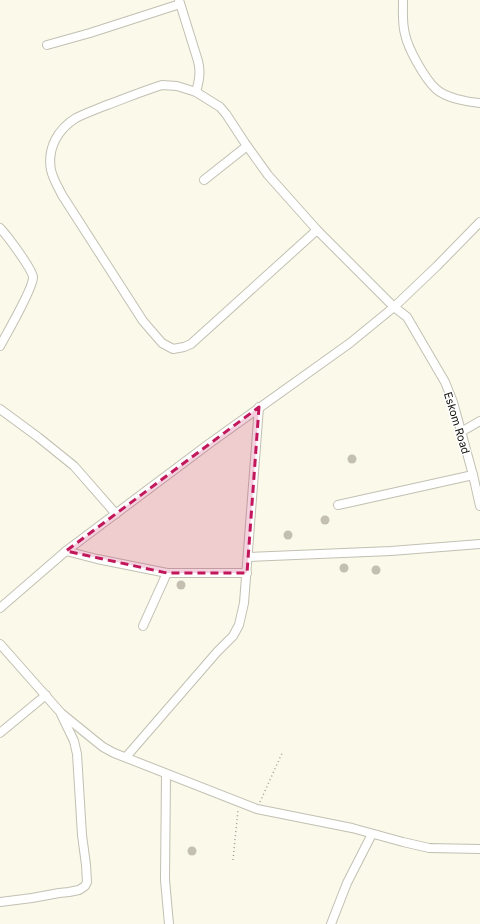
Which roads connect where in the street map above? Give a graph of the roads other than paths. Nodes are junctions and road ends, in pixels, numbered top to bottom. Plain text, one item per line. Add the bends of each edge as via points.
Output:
1 (403, 0) edge
2 (179, 2) edge
3 (47, 45) dead end
4 (196, 92) junction
5 (480, 103) edge
6 (247, 146) junction
7 (204, 180) dead end
8 (480, 222) edge
9 (0, 228) edge
10 (317, 230) junction
11 (394, 307) junction
12 (0, 346) edge
13 (259, 407) junction
14 (0, 409) edge
15 (480, 421) edge
16 (461, 432) junction
17 (473, 475) junction
18 (338, 505) dead end
19 (480, 506) edge
20 (116, 514) junction
21 (480, 544) edge
22 (66, 551) junction
23 (248, 557) junction
24 (167, 573) junction
25 (247, 573) junction
26 (0, 608) edge
27 (143, 626) dead end
28 (0, 644) edge
29 (46, 695) junction
30 (61, 713) junction
31 (0, 733) edge
32 (126, 757) junction
33 (166, 774) junction
34 (372, 834) junction
35 (480, 849) edge
36 (0, 902) edge
37 (169, 924) edge
38 (331, 924) edge

1 - 5 street via 407,43 415,60 436,89 457,99
2 - 3 street
2 - 4 street via 200,70
4 - 6 street, Eskom Road via 220,107
4 - 10 street, Eskom Road via 177,86 162,85 77,117 58,135 53,144 51,158 51,170 62,195 143,321 162,343 173,349 191,344
6 - 7 street
6 - 10 street, Eskom Road via 268,175
8 - 11 street
9 - 12 street via 33,276 25,300
10 - 11 street, Eskom Road
11 - 13 street via 350,343
11 - 16 street, Eskom Road via 407,317 445,382
13 - 20 street
13 - 23 street
14 - 20 street via 74,466
15 - 16 street
16 - 17 street, Eskom Road
17 - 18 street
17 - 19 street, Eskom Road
20 - 22 street
21 - 23 street via 391,551
22 - 24 street
22 - 26 street
23 - 25 street
24 - 25 street
24 - 27 street
25 - 32 street via 242,616 233,636
28 - 29 street
29 - 30 street
29 - 31 street
30 - 32 street via 103,747
30 - 36 street via 77,754 87,882 79,890
32 - 33 street
33 - 34 street via 257,809
33 - 37 street via 165,880
34 - 35 street via 429,848
34 - 38 street via 347,884

